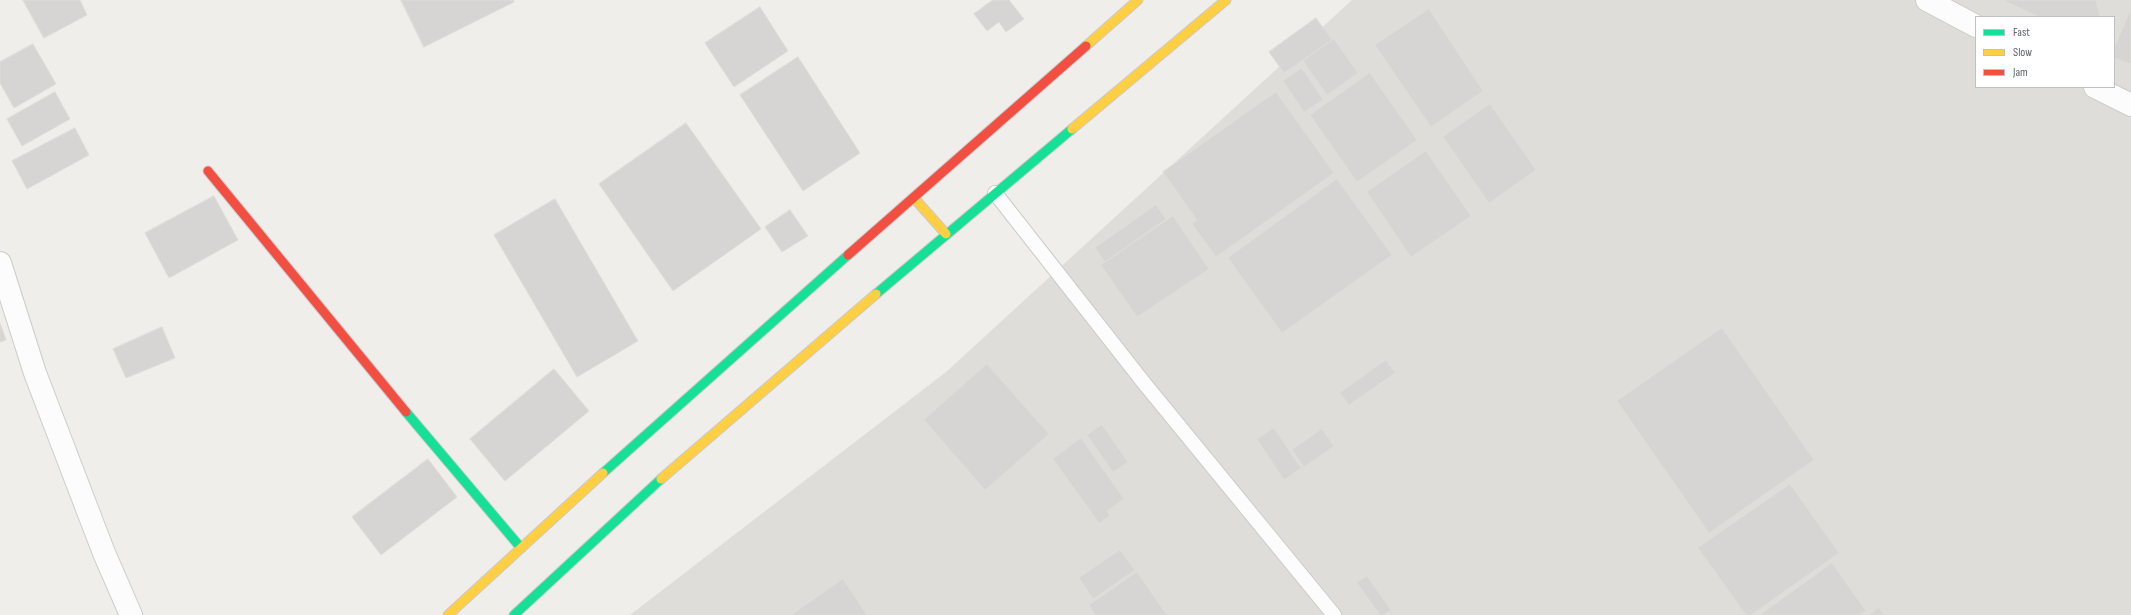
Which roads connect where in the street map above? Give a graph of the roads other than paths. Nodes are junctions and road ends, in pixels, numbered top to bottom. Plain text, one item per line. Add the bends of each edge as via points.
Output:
1 (1138, 0) edge
2 (1226, 0) edge
3 (1927, 0) edge
4 (1975, 25) edge
5 (2097, 88) edge
6 (2131, 106) edge
7 (208, 171) dead end
8 (995, 193) junction
9 (914, 198) junction
10 (946, 234) junction
11 (0, 262) edge
12 (521, 548) junction
13 (131, 615) edge
14 (448, 615) edge
15 (514, 615) edge
16 (1334, 615) edge

1 - 9 main road
2 - 8 main road
3 - 4 street
5 - 6 street
7 - 12 main road via 456,473
8 - 10 main road
8 - 16 lane via 1144,383
9 - 10 main road
9 - 12 main road via 651,429
10 - 15 main road via 685,458
11 - 13 street via 35,373 104,553
12 - 14 main road

